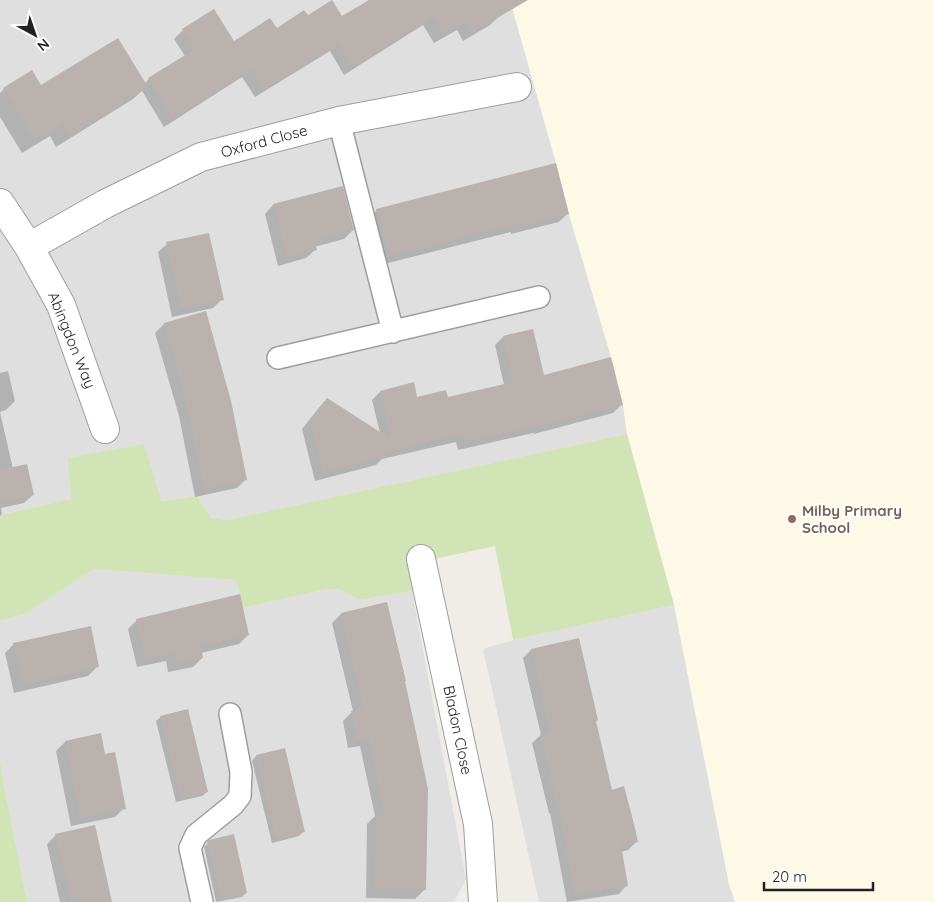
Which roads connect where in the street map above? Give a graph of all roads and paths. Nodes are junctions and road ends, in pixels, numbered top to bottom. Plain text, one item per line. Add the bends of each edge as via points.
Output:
1 (517, 87) dead end
2 (339, 121) junction
3 (0, 202) edge
4 (29, 247) junction
5 (539, 297) dead end
6 (393, 332) junction
7 (278, 358) dead end
8 (105, 429) dead end
9 (421, 559) dead end
10 (230, 714) dead end
11 (202, 902) edge
12 (483, 902) edge

1 - 2 street, Oxford Close
2 - 4 street, Oxford Close via 201,157 104,204
2 - 6 lane
3 - 4 street, Abingdon Way
4 - 8 street, Abingdon Way via 61,305
5 - 6 lane
6 - 7 lane
9 - 12 street, Bladon Close via 478,824
10 - 11 lane via 241,772 240,796 196,836 190,848

